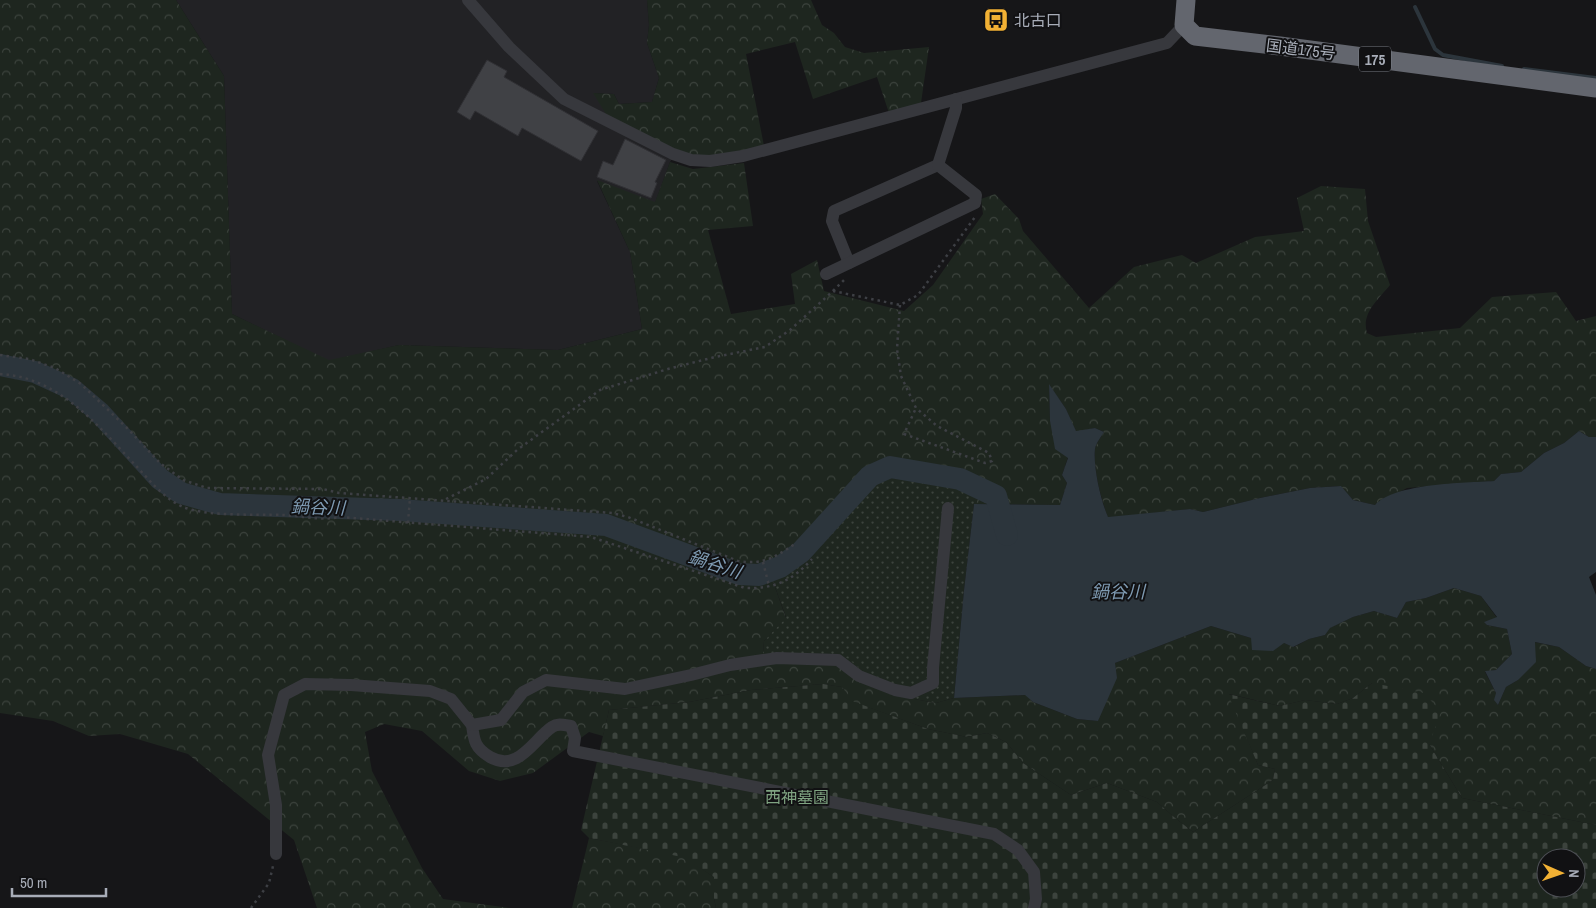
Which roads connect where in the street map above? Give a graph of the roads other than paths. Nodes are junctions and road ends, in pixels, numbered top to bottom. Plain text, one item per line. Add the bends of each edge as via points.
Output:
1 (468, 0) edge
2 (1186, 0) edge
3 (1184, 25) junction
4 (1596, 88) edge
5 (956, 99) junction
6 (938, 164) junction
7 (849, 263) junction
8 (826, 274) dead end
9 (948, 508) dead end
10 (472, 724) junction
11 (276, 854) road end
12 (1034, 908) edge

1 - 5 street via 509,47 564,99 691,160 743,156
2 - 3 highway
3 - 4 highway, 国道175号 / 175 via 1194,36
3 - 5 street via 1167,43
5 - 6 street
6 - 7 street via 834,211 832,221
6 - 7 street via 976,195 975,203
7 - 8 street
9 - 10 street via 933,683 911,693 859,676 838,660 777,658 730,665 625,689 546,680 523,692 501,720
10 - 11 street via 451,699 430,692 305,684 284,696 268,755 276,804
10 - 12 street via 474,741 481,752 494,760 508,761 521,756 552,727 561,724 571,726 575,738 573,751 994,834 1018,850 1034,872

